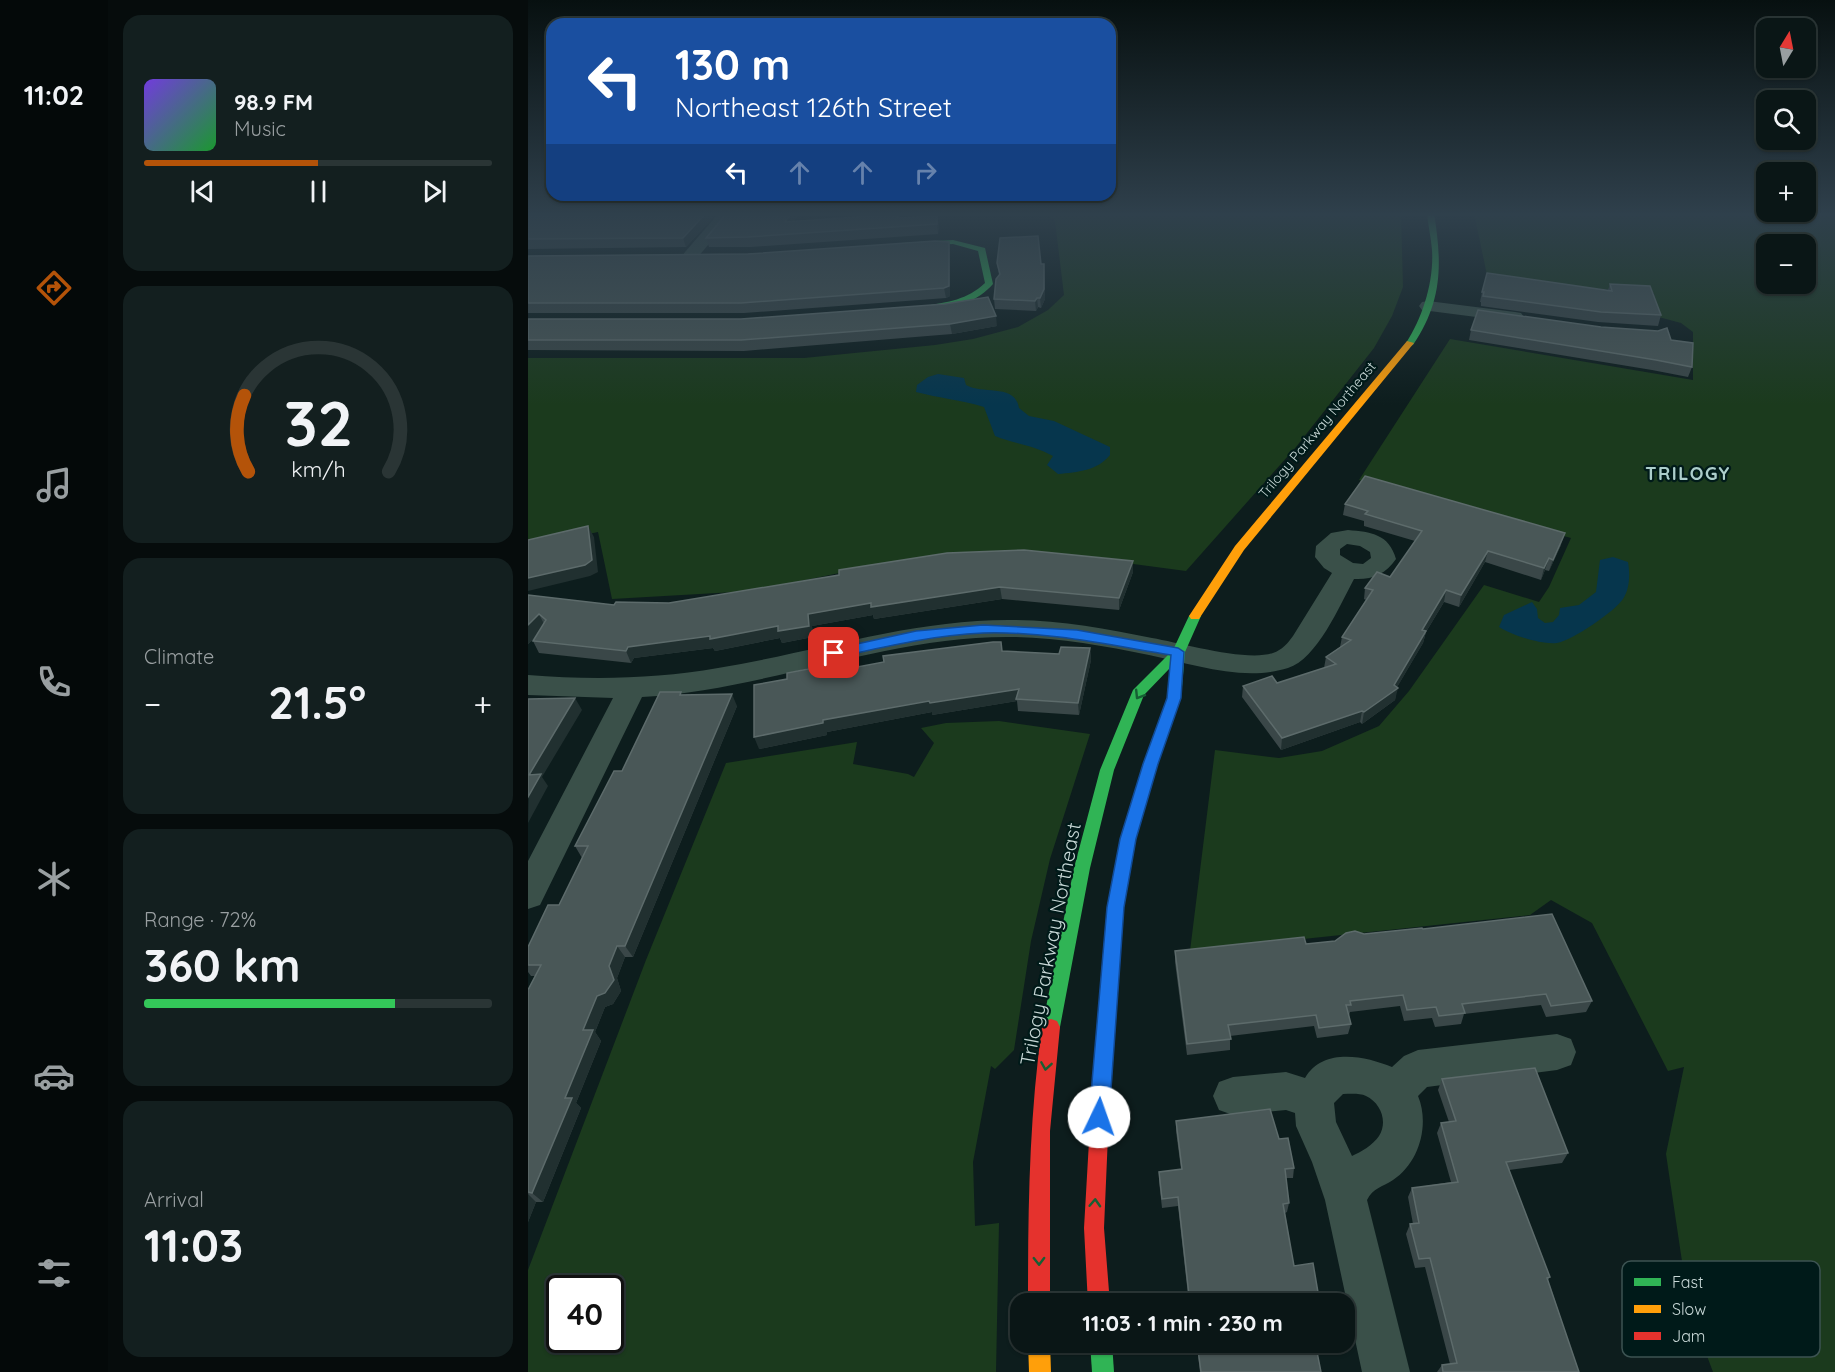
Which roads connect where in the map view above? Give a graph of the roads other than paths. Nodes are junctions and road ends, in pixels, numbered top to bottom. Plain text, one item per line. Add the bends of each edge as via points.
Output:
1 (988, 277) edge
2 (1433, 277) edge
3 (1428, 306) junction
4 (910, 309) edge
5 (1537, 320) edge
6 (1346, 570) dead end
7 (1178, 652) junction
8 (528, 685) edge
9 (632, 688) junction
10 (528, 895) edge
11 (1557, 1052) dead end
12 (1393, 1092) junction
13 (1233, 1096) dead end
14 (1314, 1100) junction
15 (1346, 1200) junction
16 (1039, 1293) edge
17 (1098, 1293) edge
18 (1039, 1353) edge
19 (1102, 1353) edge
20 (1040, 1372) edge
21 (1103, 1372) edge
22 (1386, 1372) edge

1 - 4 street via 989,284 968,301
2 - 3 street, Trilogy Parkway Northeast
3 - 5 street
3 - 7 street, Trilogy Parkway Northeast via 1415,337 1239,548 1194,618
6 - 7 street via 1298,650 1289,657 1252,664
7 - 9 street via 1077,635 983,629 916,636 718,678
7 -> 16 street, Trilogy Parkway Northeast via 1138,693 1107,770 1082,868 1043,1083 1038,1176
17 -> 7 street, Trilogy Parkway Northeast via 1094,1228 1103,1051 1116,907 1128,839 1174,698
8 - 9 street
9 - 10 street
11 - 12 street via 1419,1069
12 - 14 street via 1379,1081 1338,1075 1323,1084
12 - 15 street via 1402,1109 1397,1148 1379,1165 1356,1177
13 - 14 street via 1286,1090
14 - 15 street via 1316,1126
15 - 22 street
18 - 20 street
19 - 21 street

